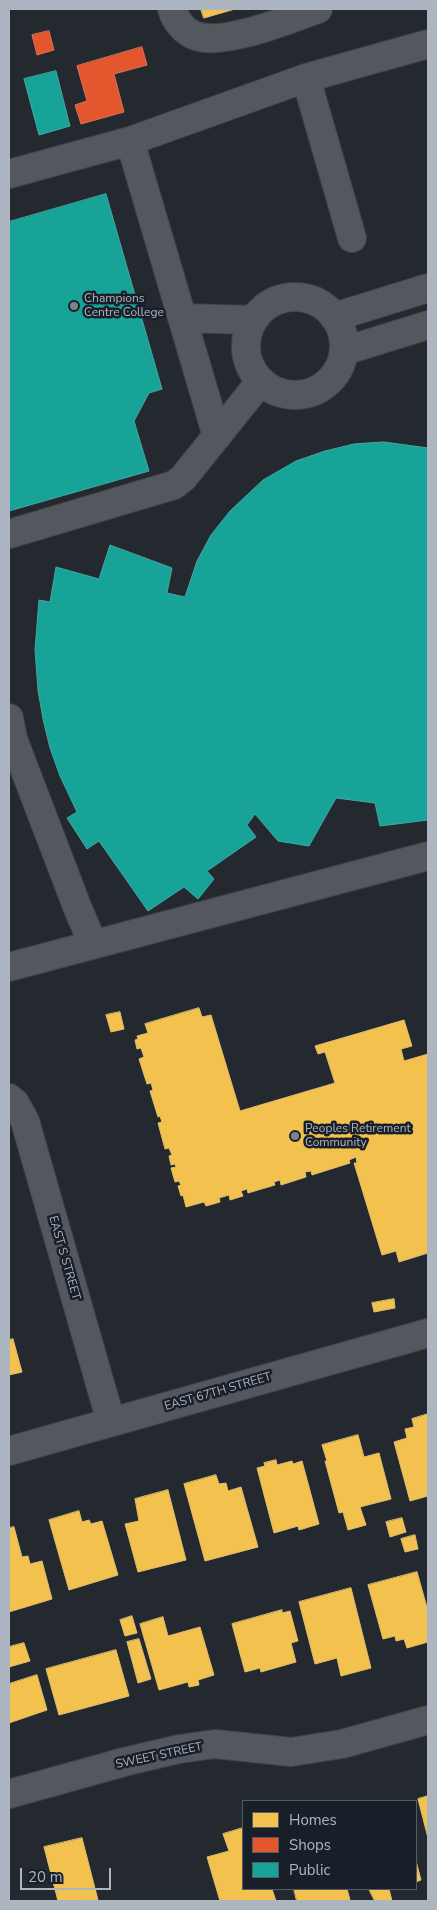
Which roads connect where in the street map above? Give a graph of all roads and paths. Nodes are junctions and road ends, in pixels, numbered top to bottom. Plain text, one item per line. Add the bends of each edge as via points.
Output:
1 (172, 9) edge
2 (318, 9) edge
3 (428, 44) edge
4 (306, 78) junction
5 (130, 141) junction
6 (9, 174) edge
7 (352, 238) dead end
8 (428, 288) edge
9 (334, 317) junction
10 (182, 318) junction
11 (253, 320) junction
12 (428, 325) edge
13 (344, 351) junction
14 (260, 381) junction
15 (218, 436) junction
16 (9, 534) edge
17 (9, 718) edge
18 (428, 856) edge
19 (93, 944) junction
20 (9, 967) edge
21 (9, 1098) edge
22 (428, 1333) edge
23 (111, 1422) junction
24 (9, 1451) edge
25 (428, 1720) edge
26 (9, 1794) edge

1 - 2 street via 174,17 185,30 214,39 241,34
3 - 4 street
4 - 5 street
4 - 7 street
5 - 6 street
5 - 10 street
8 - 9 street
9 - 11 street via 311,299 294,296 264,307
9 - 13 street via 343,334
10 - 11 street
10 - 15 street
11 - 14 street via 246,352
12 - 13 street
13 - 14 street via 340,366 331,379 304,394 274,390
14 - 15 street
15 - 16 street via 174,485
17 - 19 street via 14,739
18 - 19 street
19 - 20 street
21 - 23 street, EAST S STREET via 16,1103 25,1121
22 - 23 street, EAST 67TH STREET
23 - 24 street, EAST 67TH STREET
25 - 26 street, SWEET STREET via 342,1744 291,1752 215,1744 180,1749

